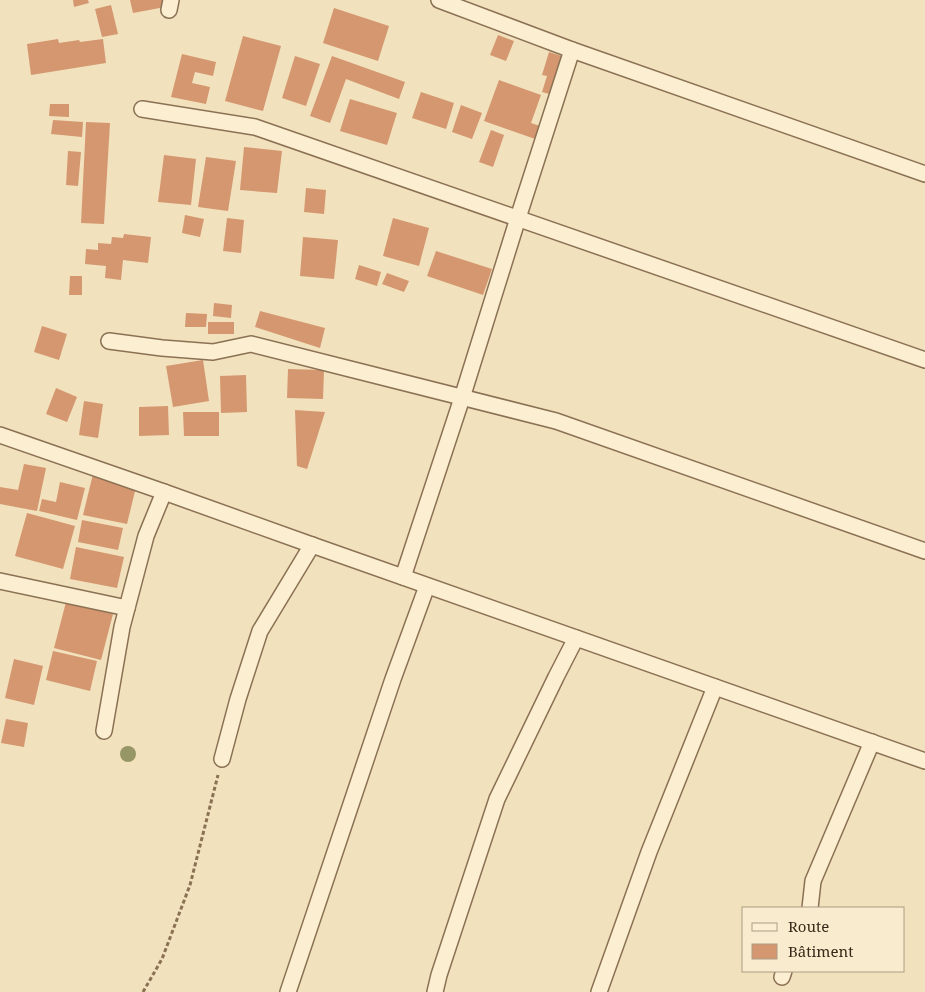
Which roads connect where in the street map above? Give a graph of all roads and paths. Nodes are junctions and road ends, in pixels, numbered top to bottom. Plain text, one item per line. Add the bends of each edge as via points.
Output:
1 (439, 0) edge
2 (572, 50) junction
3 (142, 109) dead end
4 (925, 174) edge
5 (518, 218) junction
6 (109, 341) dead end
7 (925, 360) edge
8 (462, 398) junction
9 (0, 436) edge
10 (164, 492) junction
11 (312, 545) junction
12 (925, 551) edge
13 (403, 577) junction
14 (0, 581) edge
15 (426, 586) junction
16 (127, 608) junction
17 (576, 638) junction
18 (715, 687) junction
19 (104, 731) dead end
20 (872, 742) junction
21 (222, 760) joint
22 (925, 761) edge
23 (810, 907) edge
24 (143, 992) edge
25 (288, 992) edge
26 (435, 992) edge
27 (599, 992) edge

1 - 2 street
2 - 4 street
2 - 5 street
3 - 5 street via 255,127
5 - 7 street
5 - 8 street
6 - 8 street via 213,352 251,344
8 - 12 street via 556,421
8 - 13 street
9 - 10 street
10 - 11 street
10 - 16 street via 146,536
11 - 13 street
11 - 21 street via 260,631
13 - 15 street
14 - 16 street
15 - 17 street
15 - 25 street
16 - 19 street
17 - 18 street
17 - 26 street via 497,799
18 - 20 street
18 - 27 street via 649,852
20 - 22 street
20 - 23 street via 813,881
21 - 24 path via 190,885 162,960

